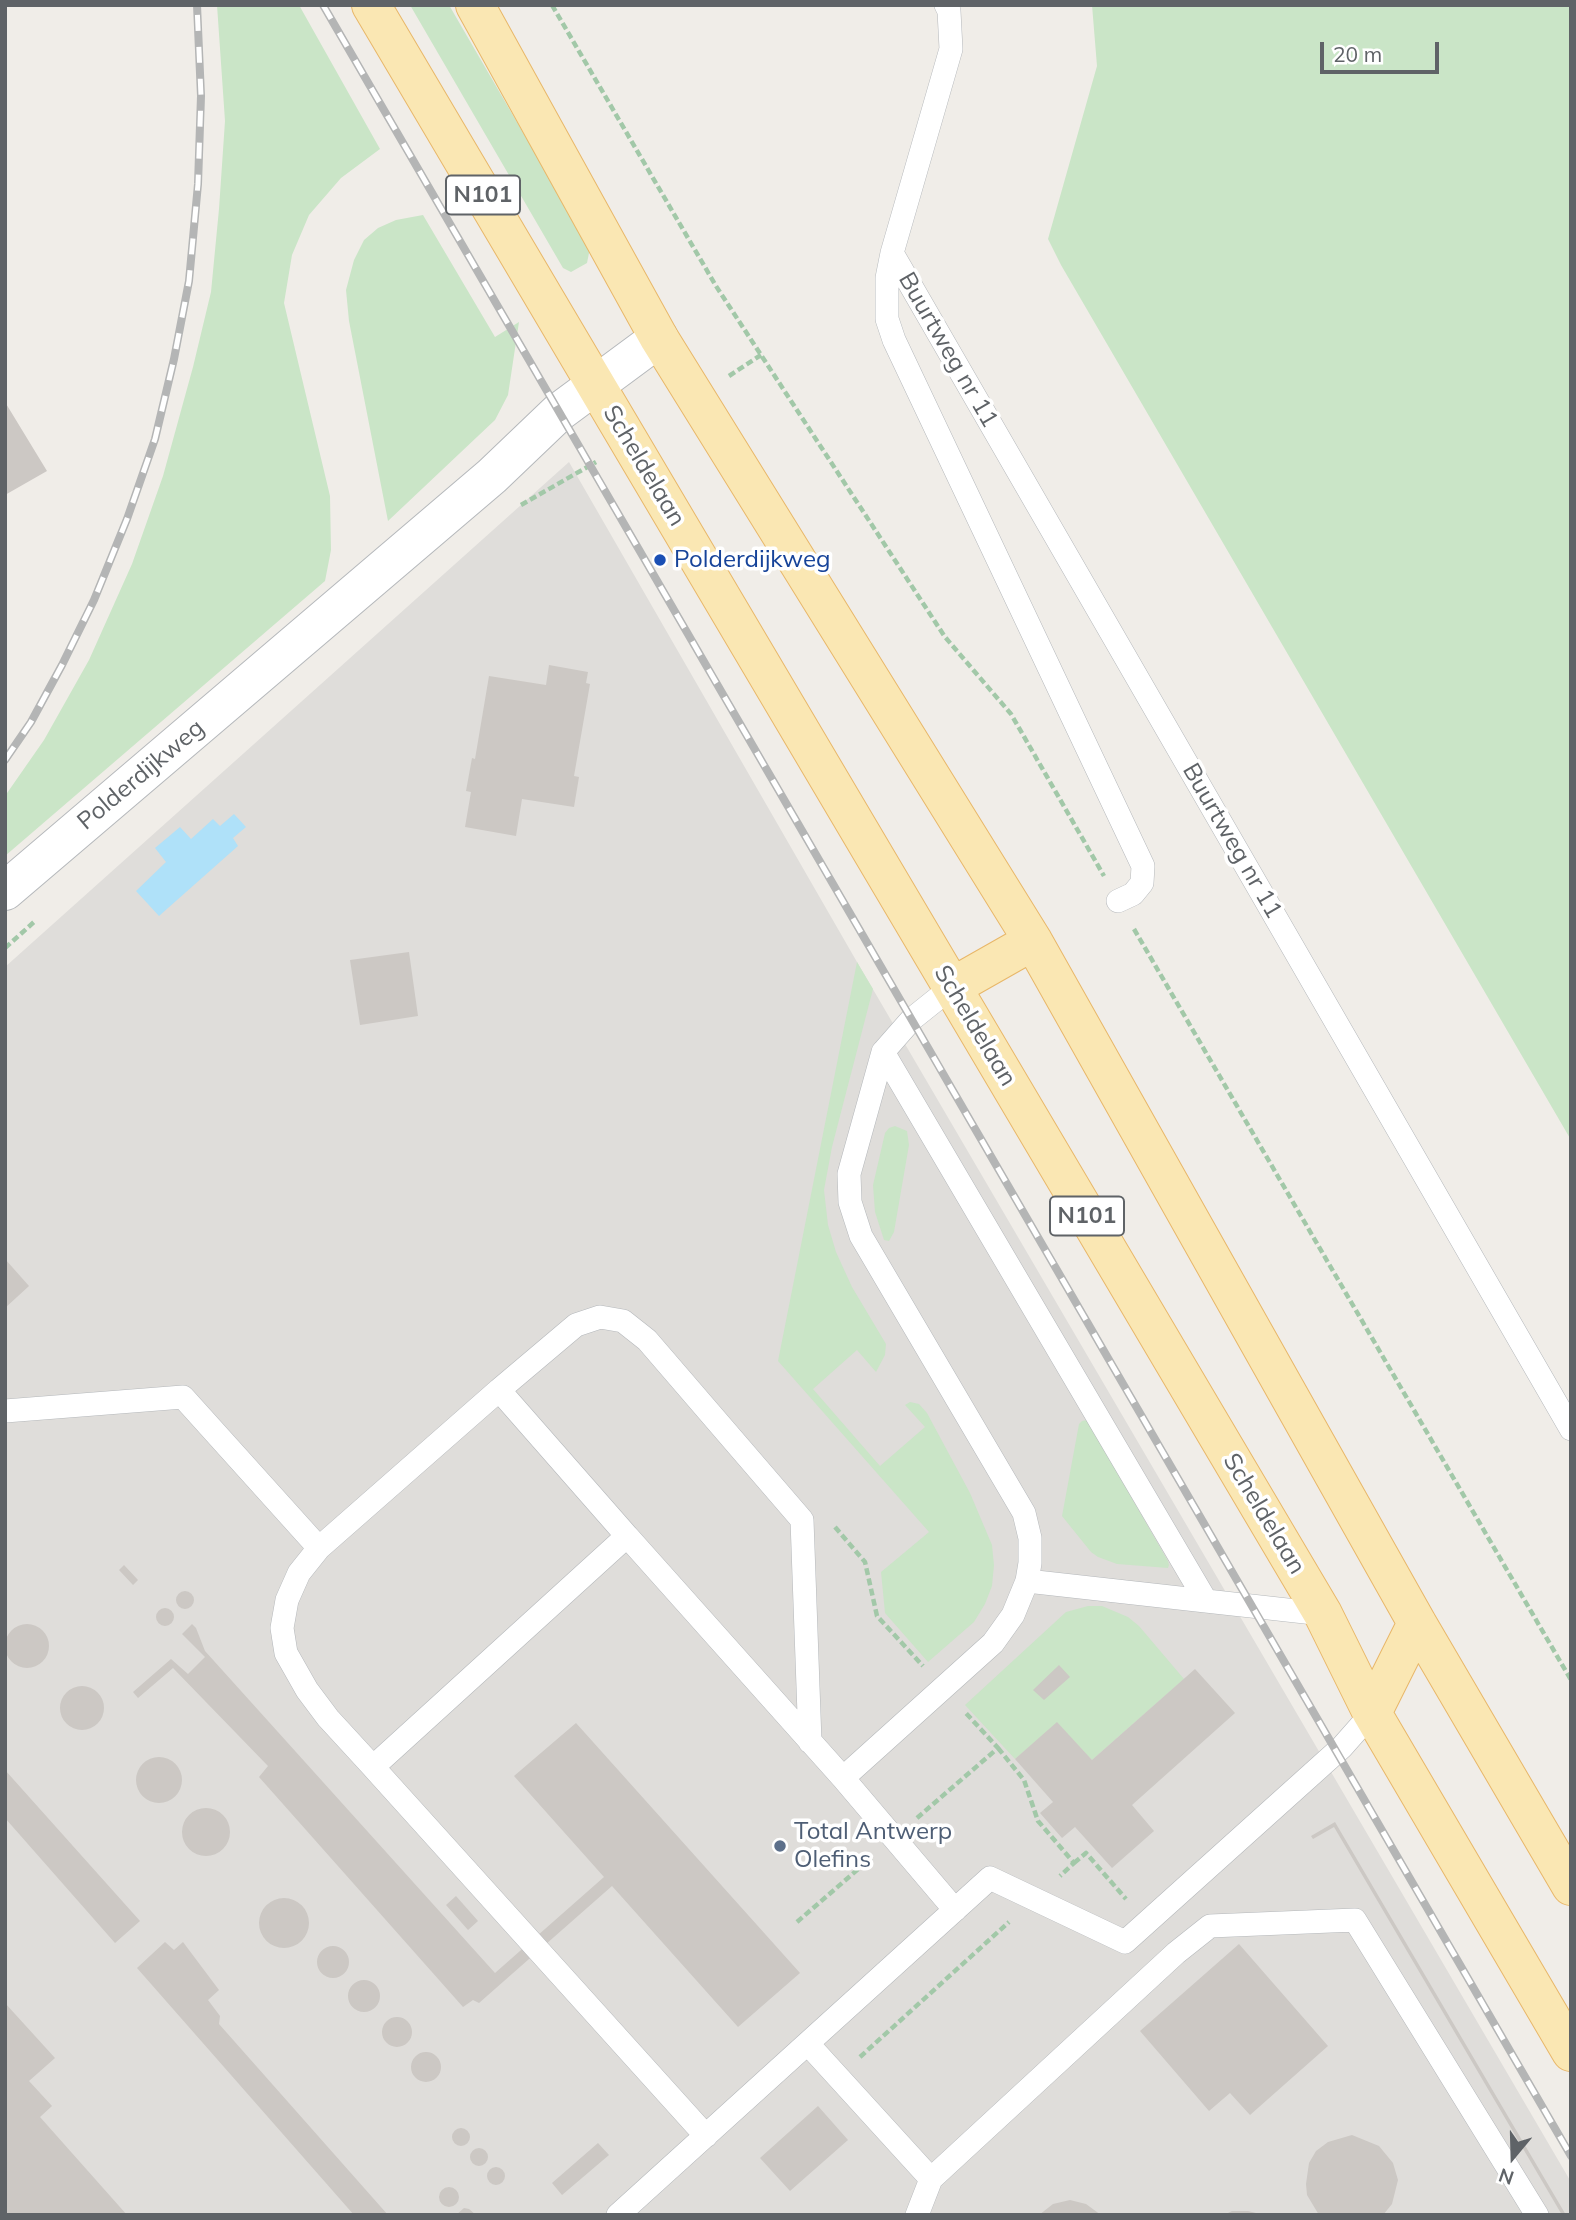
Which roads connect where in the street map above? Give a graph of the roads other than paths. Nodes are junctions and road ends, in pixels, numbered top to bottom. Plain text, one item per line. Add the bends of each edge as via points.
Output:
1 (371, 5) edge
2 (475, 5) edge
3 (946, 5) edge
4 (892, 253) junction
5 (659, 338) junction
6 (596, 385) junction
7 (5, 891) edge
8 (1118, 901) road end
9 (1033, 941) junction
10 (952, 987) junction
11 (883, 1052) junction
12 (499, 1390) junction
13 (5, 1410) edge
14 (1571, 1429) edge
15 (627, 1536) junction
16 (319, 1548) junction
17 (1027, 1581) junction
18 (1206, 1601) junction
19 (1323, 1614) junction
20 (1417, 1623) junction
21 (1372, 1713) junction
22 (810, 1742) junction
23 (373, 1767) junction
24 (843, 1778) junction
25 (1571, 1886) edge
26 (956, 1910) junction
27 (808, 2044) junction
28 (1571, 2052) edge
29 (706, 2136) junction
30 (931, 2179) junction
31 (618, 2215) edge
32 (917, 2215) edge
33 (1537, 2215) edge

1 - 6 main road, Scheldelaan / N101
2 - 5 main road
3 - 4 lane, Buurtweg nr 11 via 951,49
4 - 8 lane, Buurtweg nr 11 via 887,320 894,341 1143,866 1142,883
4 - 14 lane, Buurtweg nr 11
5 - 6 street, Polderdijkweg
5 - 9 main road
6 - 7 street, Polderdijkweg via 559,412 492,476
6 - 10 main road, Scheldelaan / N101
9 - 10 main road
9 - 20 main road
10 - 11 lane via 912,1019
10 - 19 main road, Scheldelaan / N101
11 - 17 lane via 849,1174 850,1202 861,1236 1024,1513 1030,1538
11 - 18 lane
12 - 15 lane
12 - 16 lane
12 - 22 lane via 576,1325 600,1317 623,1321 647,1340 802,1520
13 - 16 lane via 183,1397
15 - 22 lane
15 - 23 lane
16 - 23 lane via 299,1573 287,1600 282,1628 286,1653 328,1718
17 - 18 lane
17 - 24 lane via 1013,1615 993,1643
18 - 19 lane
19 - 21 main road, Scheldelaan / N101
20 - 21 main road
20 - 25 main road
21 - 26 lane via 1342,1747 1125,1942 990,1878
21 - 28 main road, Scheldelaan / N101
22 - 24 lane
23 - 29 lane
24 - 26 lane
26 - 27 lane
27 - 29 lane
27 - 30 lane
29 - 31 lane
30 - 32 lane
30 - 33 lane via 1210,1926 1355,1920

